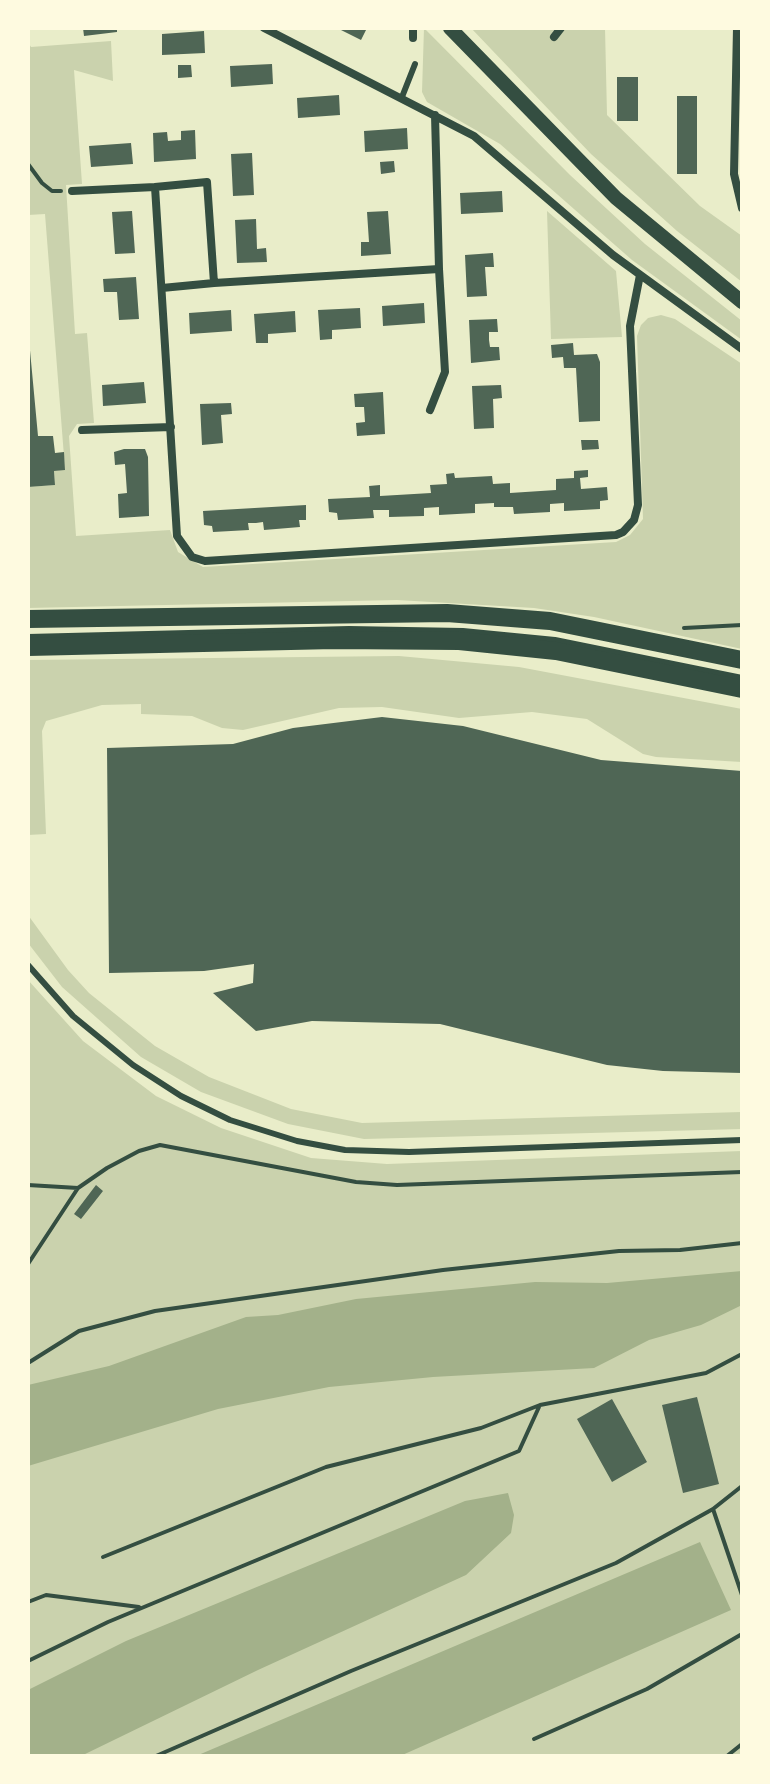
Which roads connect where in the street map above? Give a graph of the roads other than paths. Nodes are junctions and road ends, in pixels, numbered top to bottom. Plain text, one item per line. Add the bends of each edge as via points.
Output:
1 (264, 28) edge
2 (413, 28) edge
3 (450, 28) edge
4 (561, 28) edge
5 (737, 28) edge
6 (554, 37) dead end
7 (413, 38) dead end
8 (415, 64) dead end
9 (402, 97) junction
10 (435, 115) junction
11 (155, 187) junction
12 (72, 191) road end
13 (742, 208) edge
14 (439, 269) junction
15 (640, 275) junction
16 (214, 283) junction
17 (162, 288) junction
18 (742, 302) edge
19 (742, 349) edge
20 (430, 410) dead end
21 (171, 427) junction
22 (82, 430) dead end
23 (28, 619) edge
24 (28, 637) edge
25 (28, 647) edge
26 (742, 660) edge
27 (742, 678) edge
28 (742, 689) edge
29 (28, 965) edge
30 (742, 1140) edge

1 - 9 street
2 - 7 street
3 - 18 street via 616,198
4 - 6 street
5 - 13 street via 734,174
8 - 9 lane
9 - 10 street
10 - 14 street
10 - 15 street via 488,146
11 - 12 street
11 - 16 street via 207,182
11 - 17 street
14 - 16 street
14 - 20 street via 445,372
15 - 19 street
15 - 21 street via 630,326 638,505 629,527 616,535 199,560 185,551 177,536
16 - 17 street
17 - 21 street
21 - 22 street
23 - 26 main road via 447,613 550,621
24 - 27 lane via 463,631 555,640
25 - 28 main road via 459,641 556,651
29 - 30 lane via 73,1016 133,1065 230,1120 297,1141 345,1150 409,1152

